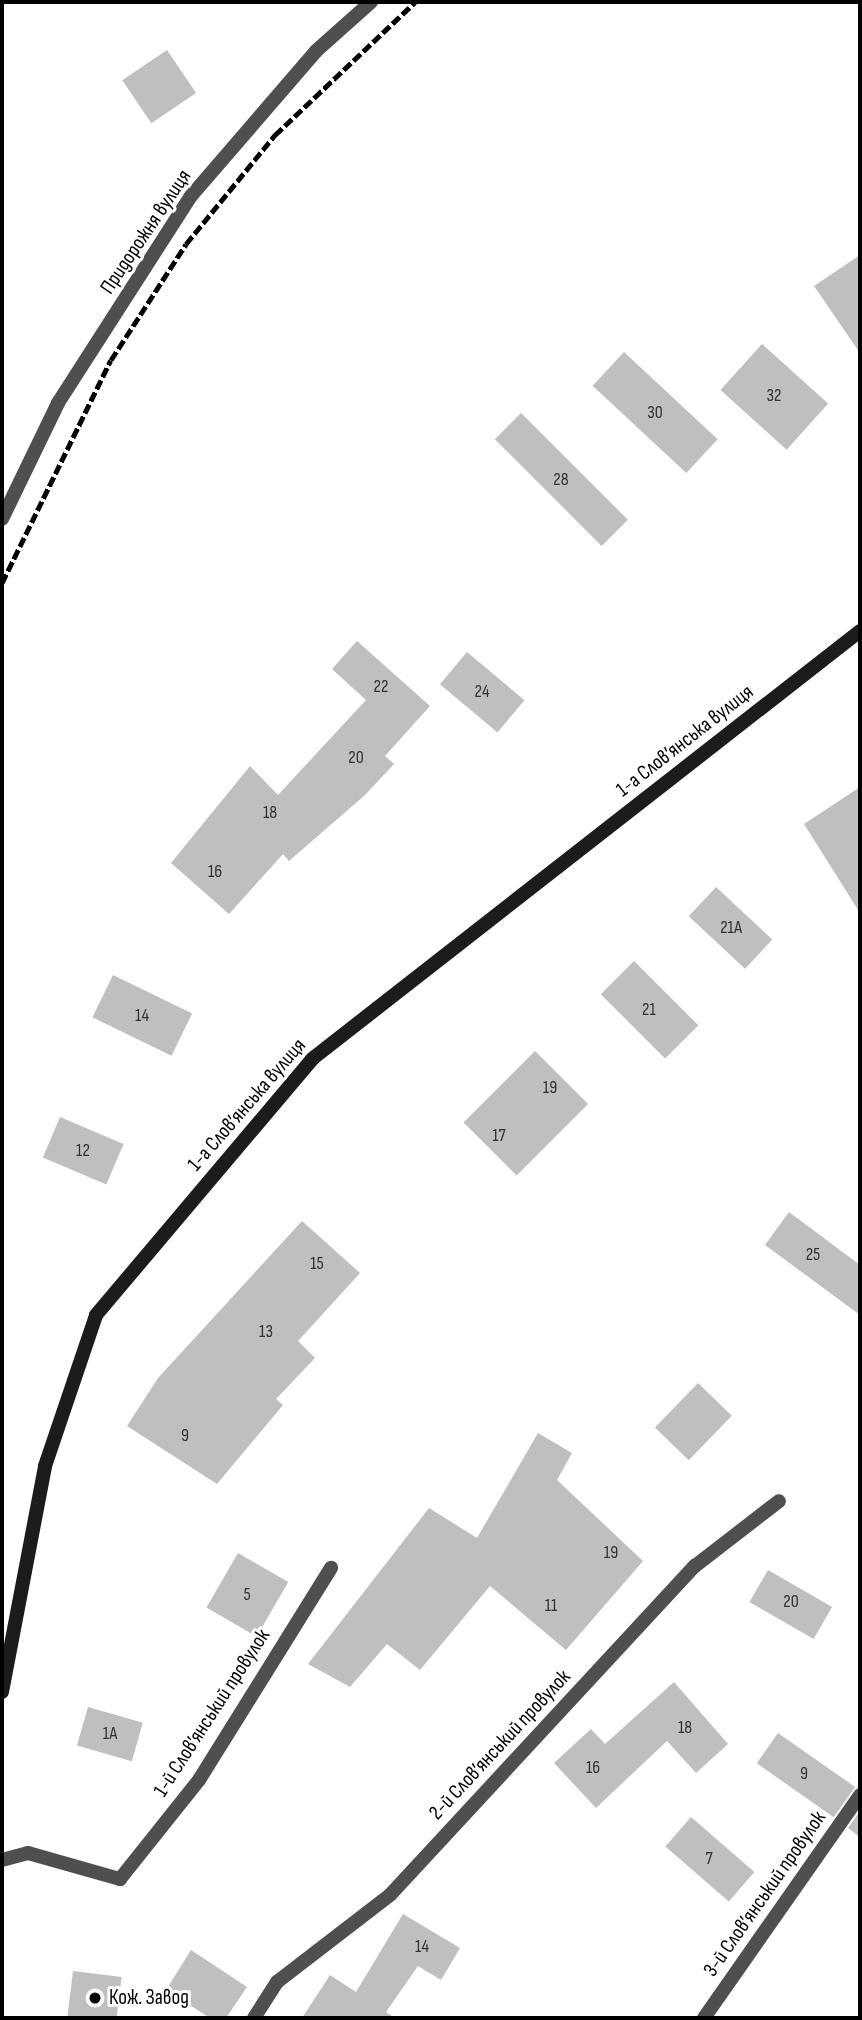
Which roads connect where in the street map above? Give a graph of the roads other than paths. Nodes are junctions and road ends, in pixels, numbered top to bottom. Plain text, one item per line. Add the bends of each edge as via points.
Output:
1 (371, 2) edge
2 (2, 519) edge
3 (860, 631) edge
4 (779, 1501) dead end
5 (331, 1568) dead end
6 (2, 1692) edge
7 (860, 1795) edge
8 (2, 1860) edge
9 (254, 2018) edge
10 (704, 2018) edge

1 - 2 street, Придорожня вулиця via 316,51 191,196 58,402
3 - 6 street, 1-а Слов’янська вулиця via 312,1059 96,1315 45,1466
4 - 9 street, 2-й Слов’янський провулок via 695,1566 390,1895 277,1982
5 - 8 street, 1-й Слов’янський провулок via 199,1780 120,1879 28,1853
7 - 10 street, 3-й Слов’янський провулок

